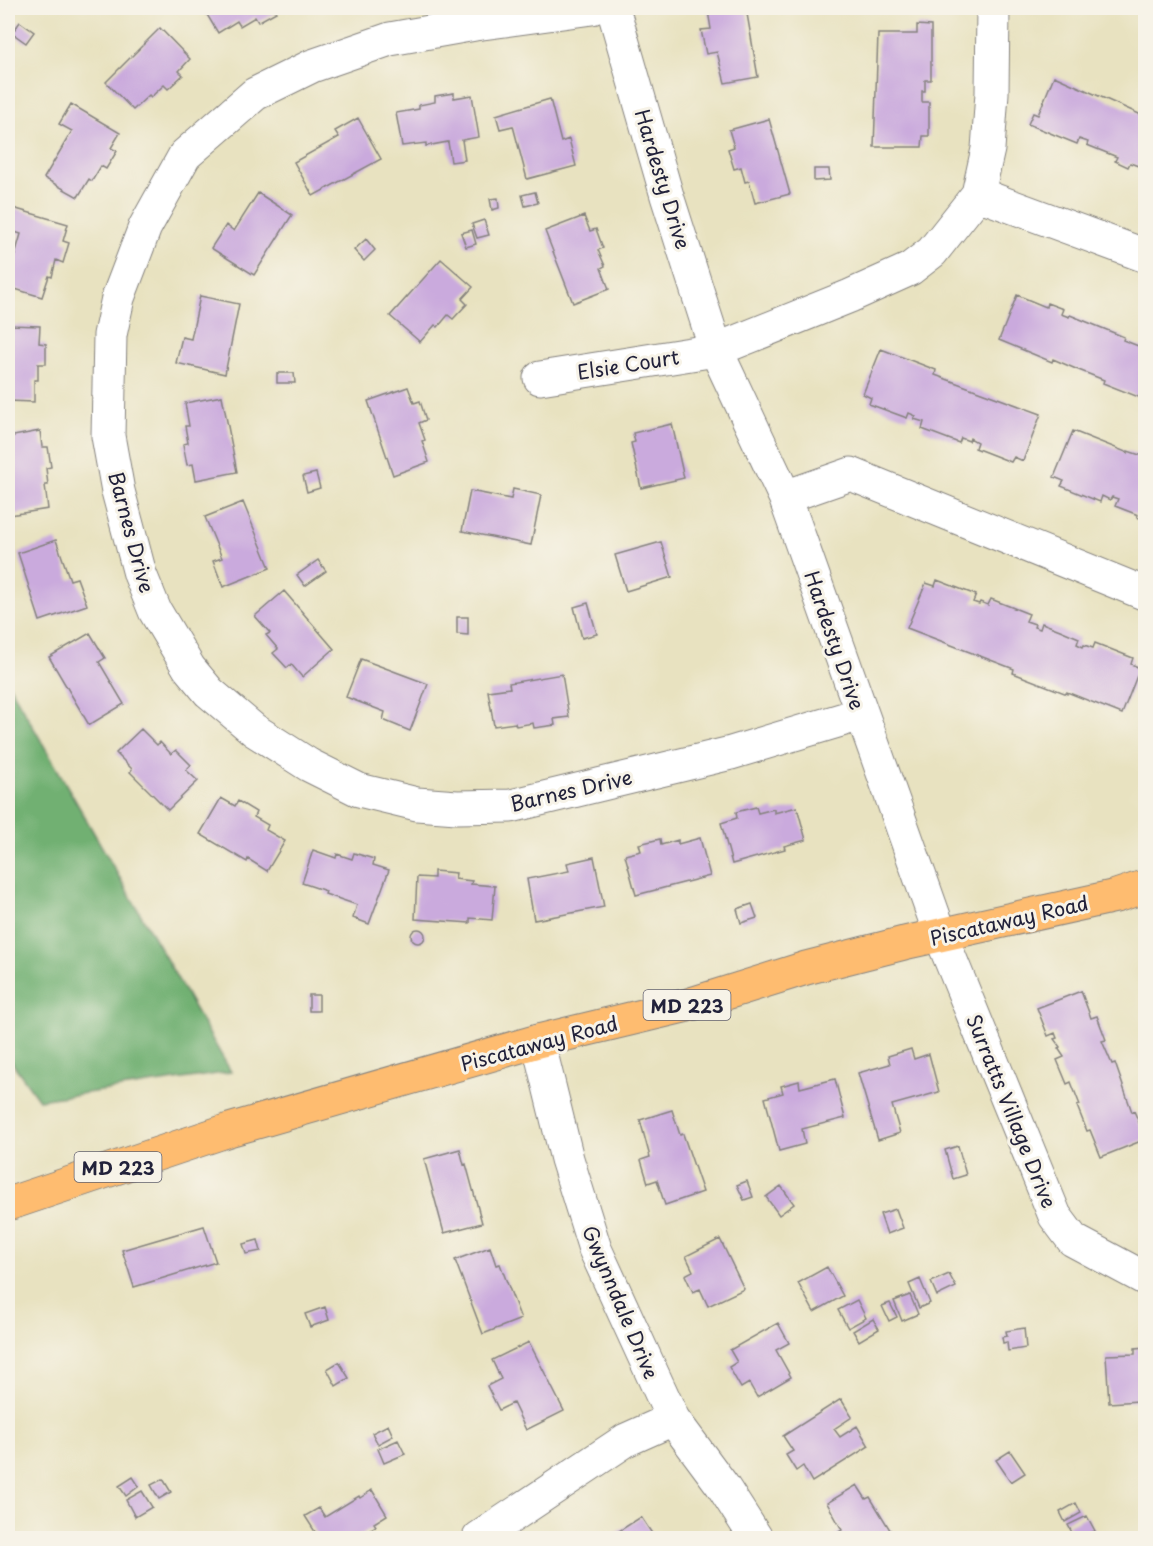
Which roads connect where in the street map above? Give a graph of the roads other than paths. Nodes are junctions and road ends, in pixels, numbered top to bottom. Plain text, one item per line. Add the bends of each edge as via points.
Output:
1 (592, 8) edge
2 (613, 8) edge
3 (993, 8) edge
4 (978, 194) junction
5 (1142, 247) edge
6 (716, 350) junction
7 (540, 378) dead end
8 (785, 497) junction
9 (1146, 594) edge
10 (861, 714) junction
11 (1146, 886) edge
12 (941, 936) junction
13 (538, 1041) junction
14 (8, 1204) edge
15 (1146, 1279) edge
16 (673, 1419) junction
17 (479, 1539) edge
18 (756, 1539) edge

1 - 10 street, Barnes Drive via 390,39 312,66 255,94 185,155 145,227 118,298 110,335 108,436 140,574 155,611 189,668 209,692 254,730 309,765 359,790 417,804 511,806 730,753
2 - 6 street, Hardesty Drive
3 - 4 street via 992,93
4 - 5 street
4 - 6 street via 932,252 910,269
6 - 7 street, Elsie Court
6 - 8 street, Hardesty Drive
8 - 9 street via 851,474
8 - 10 street, Hardesty Drive
10 - 12 street, Hardesty Drive
11 - 12 main road, Piscataway Road / MD 223
12 - 13 main road, Piscataway Road / MD 223 via 806,968 688,1005
12 - 15 street, Surratts Village Drive via 1055,1216 1073,1240
13 - 14 main road, Piscataway Road / MD 223 via 229,1130
13 - 16 street, Gwynndale Drive via 567,1159 595,1249
16 - 17 street via 626,1440
16 - 18 street, Gwynndale Drive

